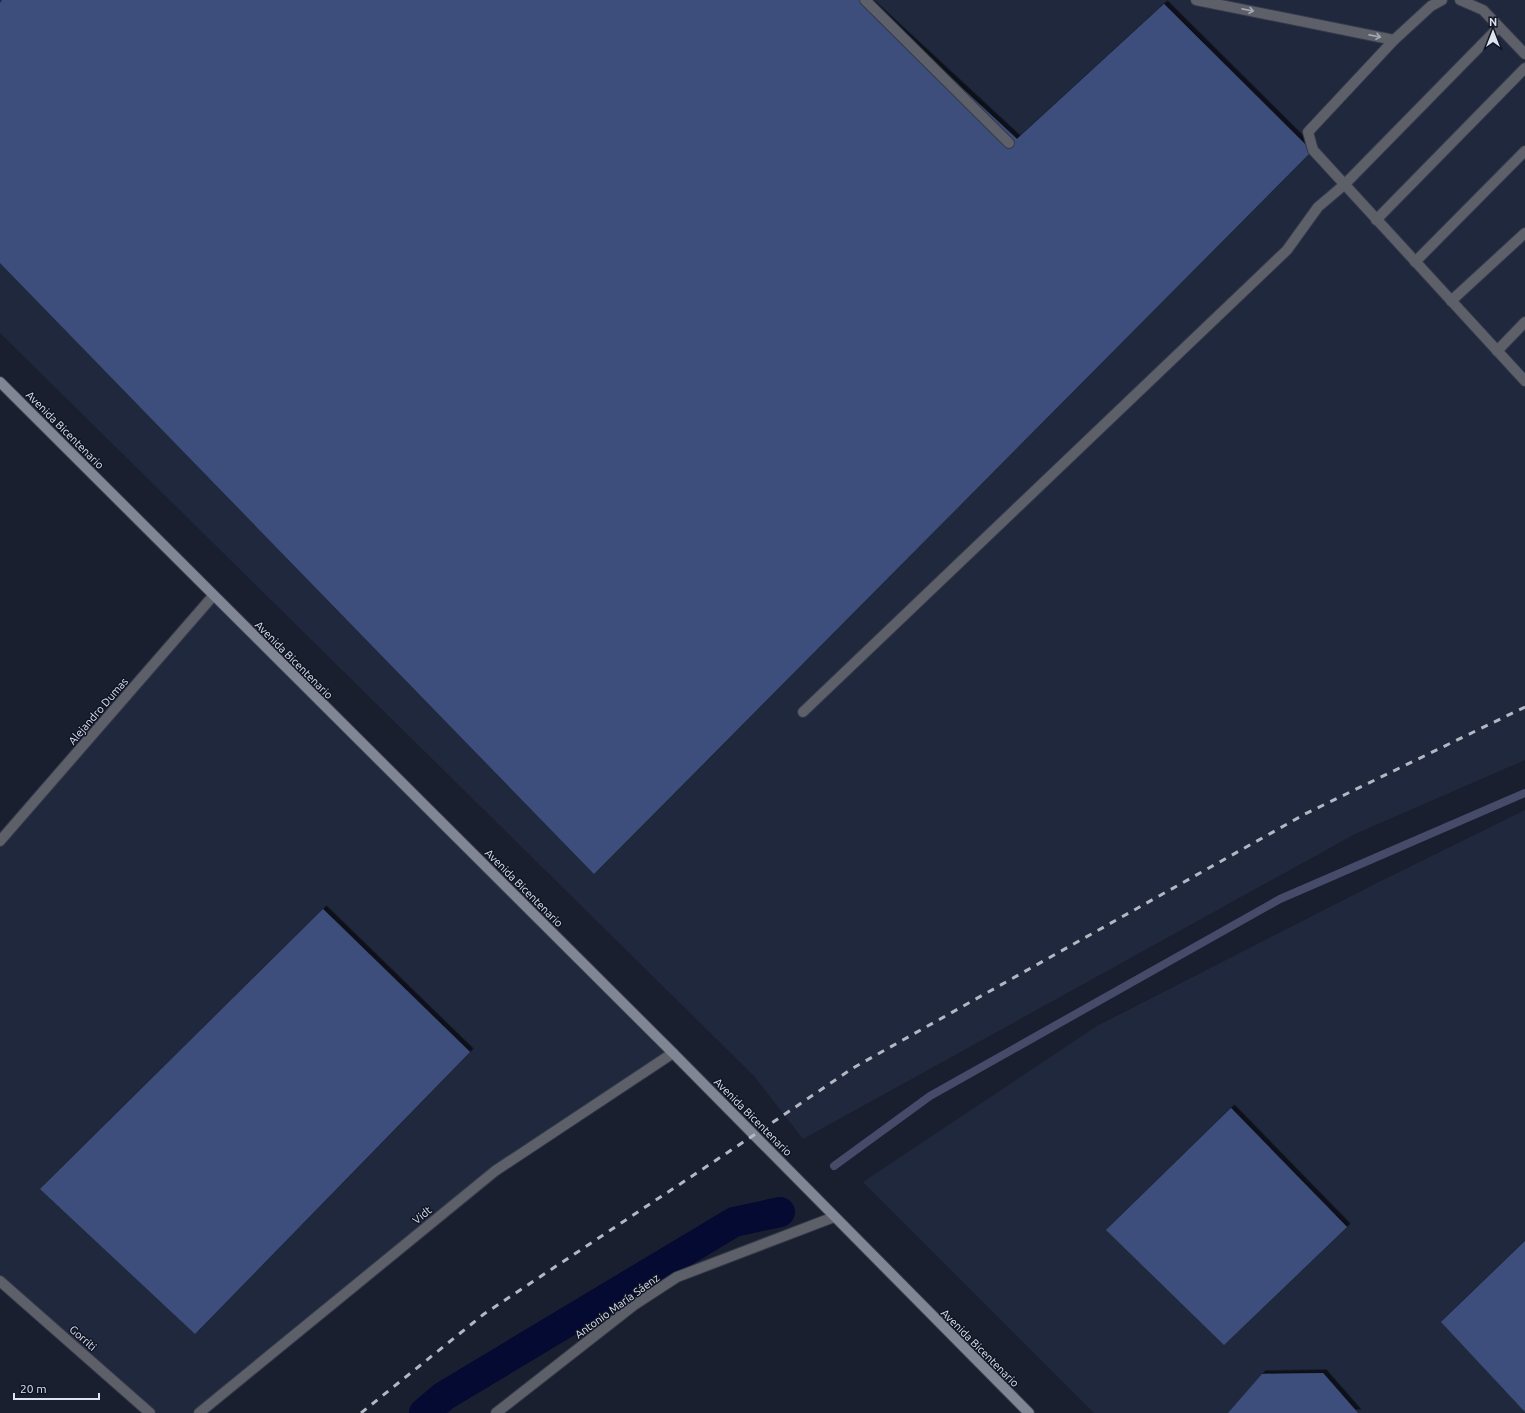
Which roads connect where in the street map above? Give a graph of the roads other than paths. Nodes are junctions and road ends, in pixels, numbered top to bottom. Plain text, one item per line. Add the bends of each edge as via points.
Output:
1 (1196, 0) edge
2 (1442, 0) edge
3 (1460, 0) edge
4 (870, 2) edge
5 (1431, 3) edge
6 (1499, 27) junction
7 (1394, 40) junction
8 (1525, 54) edge
9 (1525, 68) edge
10 (1009, 143) dead end
11 (1525, 150) edge
12 (1344, 185) junction
13 (1376, 220) junction
14 (1525, 233) edge
15 (1415, 262) junction
16 (1451, 301) junction
17 (1525, 322) edge
18 (1498, 351) junction
19 (1525, 381) edge
20 (0, 382) edge
21 (213, 596) junction
22 (802, 712) dead end
23 (0, 841) edge
24 (673, 1053) junction
25 (834, 1217) junction
26 (0, 1281) edge
27 (150, 1413) edge
28 (199, 1413) edge
29 (496, 1413) edge
30 (1029, 1413) edge

1 -> 7 street
2 - 5 street
3 - 6 street via 1483,10
4 - 10 street
5 - 7 street
6 - 8 street
6 - 12 street
7 - 12 street via 1308,132 1313,150
9 - 13 street
11 - 15 street
12 - 13 street
12 - 22 street via 1318,207 1288,250
13 - 15 street
14 - 16 street
15 - 16 street
16 - 18 street
17 - 18 street
18 - 19 street
20 - 21 main road, Avenida Bicentenario
21 - 23 street, Alejandro Dumas
21 - 24 main road, Avenida Bicentenario
24 - 25 main road, Avenida Bicentenario
24 - 28 street, Vidt via 495,1171
25 - 29 street, Antonio María Sáenz via 677,1277 634,1305
25 - 30 main road, Avenida Bicentenario
26 - 27 street, Gorriti

